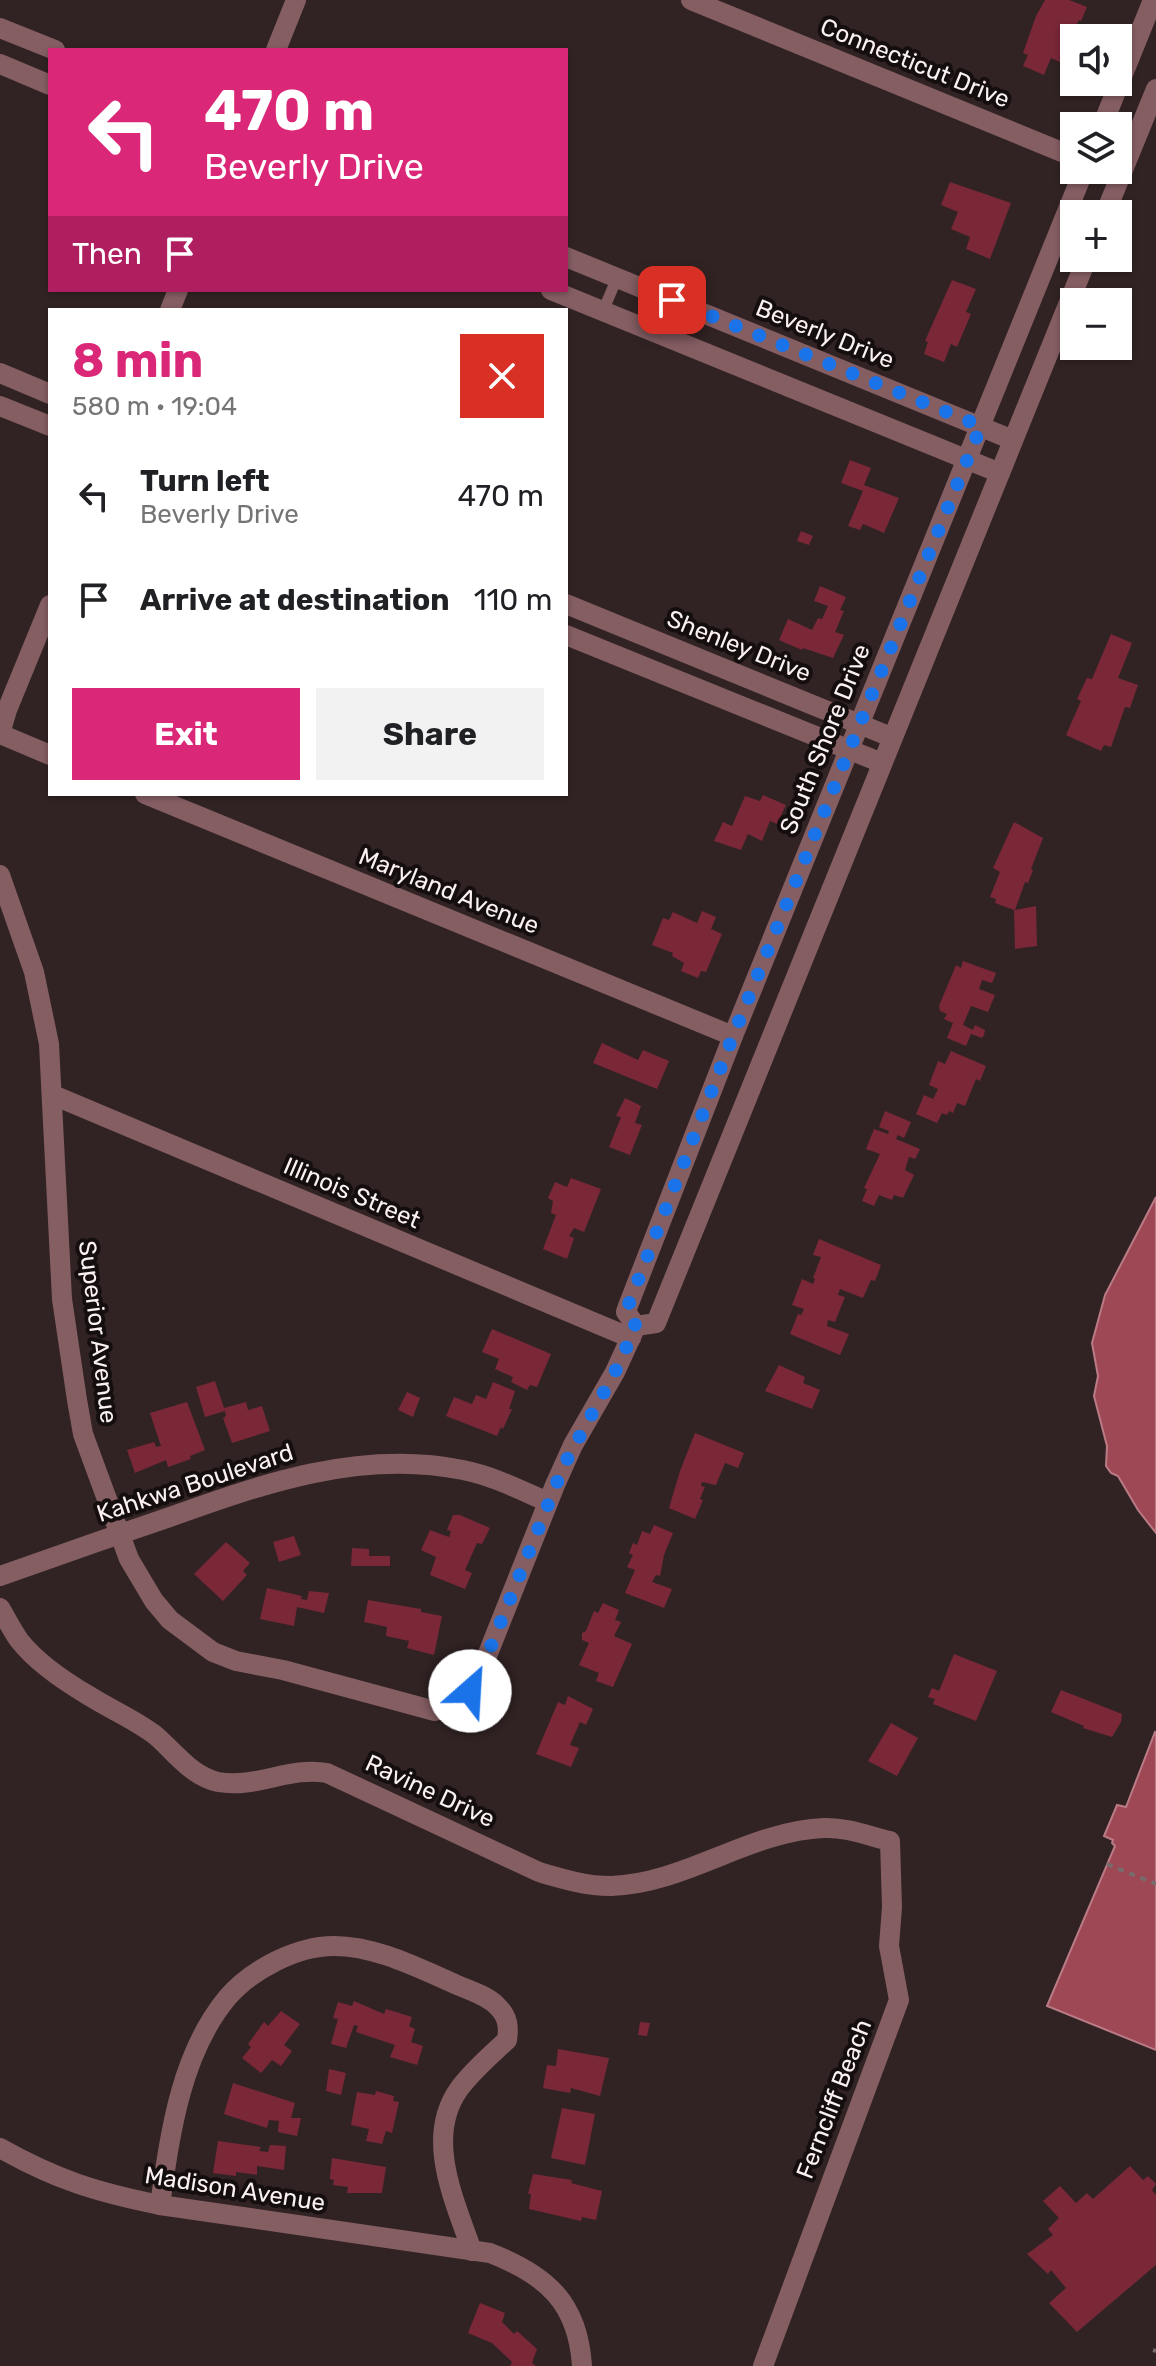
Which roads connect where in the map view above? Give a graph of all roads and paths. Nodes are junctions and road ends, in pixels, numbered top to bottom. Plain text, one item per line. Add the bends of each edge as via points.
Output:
1 (296, 0) edge
2 (691, 0) edge
3 (1153, 0) edge
4 (0, 28) edge
5 (50, 48) edge
6 (277, 48) edge
7 (0, 64) edge
8 (48, 84) edge
9 (1156, 89) edge
10 (1108, 112) edge
11 (1132, 137) edge
12 (1060, 151) edge
13 (1078, 184) edge
14 (568, 258) edge
15 (1081, 272) edge
16 (617, 278) junction
17 (556, 292) edge
18 (603, 311) junction
19 (0, 373) edge
20 (48, 393) edge
21 (0, 406) edge
22 (48, 425) edge
23 (981, 426) junction
24 (1013, 440) junction
25 (966, 460) junction
26 (1000, 473) junction
27 (568, 605) edge
28 (48, 610) edge
29 (568, 636) edge
30 (860, 723) junction
31 (0, 734) edge
32 (891, 737) junction
33 (848, 750) junction
34 (48, 754) edge
35 (882, 763) junction
36 (150, 796) edge
37 (0, 875) edge
38 (733, 1036) junction
39 (53, 1095) junction
40 (634, 1332) junction
41 (548, 1502) junction
42 (121, 1534) junction
43 (0, 1576) edge
44 (0, 1608) edge
45 (457, 1702) joint
46 (890, 1841) joint
47 (1107, 1864) dead end
48 (1156, 1884) edge
49 (0, 2148) edge
50 (160, 2205) junction
51 (472, 2251) junction
52 (582, 2366) edge
53 (763, 2366) edge

1 - 6 street
2 - 12 street, Connecticut Drive
3 - 10 street
4 - 5 street
7 - 8 street
9 - 11 street
13 - 23 street, South Shore Drive
14 - 16 street, Beverly Drive
15 - 24 street, South Shore Drive
16 - 18 lane
16 - 23 street, Beverly Drive
17 - 18 street
18 - 25 street
19 - 20 street
21 - 22 street
23 - 24 street, Beverly Drive
23 - 25 street, South Shore Drive
24 - 26 street, South Shore Drive
25 - 26 street
25 - 30 street, South Shore Drive
26 - 32 street, South Shore Drive
27 - 30 street, Shenley Drive
28 - 31 street
29 - 33 street
30 - 32 street, Shenley Drive
30 - 33 street, South Shore Drive
31 - 34 street
32 - 35 street, South Shore Drive
33 - 35 street
33 - 38 street, South Shore Drive
35 - 40 street, South Shore Drive via 656,1323
36 - 38 street, Maryland Avenue
37 - 39 street, Superior Avenue via 34,972
38 - 40 street, South Shore Drive via 626,1312
39 - 40 street, Illinois Street
39 - 42 street, Superior Avenue via 62,1299 74,1385 83,1434
40 - 41 street, South Shore Drive
41 - 42 street, Kahkwa Boulevard via 461,1469 409,1463 350,1466 248,1489
41 - 45 street, South Shore Drive via 483,1666 470,1691
42 - 43 street, Kahkwa Boulevard
42 - 45 street, Superior Avenue via 154,1601 213,1652 435,1711
44 - 46 street, Ravine Drive via 37,1658 145,1729 203,1775 246,1785 298,1772 327,1773 562,1879 586,1885 636,1883 775,1837 824,1828
46 - 53 street, Ferncliff Beach via 889,1946 899,2000
47 - 48 path
49 - 50 street, Madison Avenue via 67,2182
50 - 51 street, Madison Avenue
50 - 51 street via 184,2084 207,2026 228,1997 247,1979 309,1949 357,1948 428,1971 498,2005 509,2023 507,2040 457,2091 442,2139 445,2166
51 - 52 street, Madison Avenue via 518,2263 556,2293 581,2340

